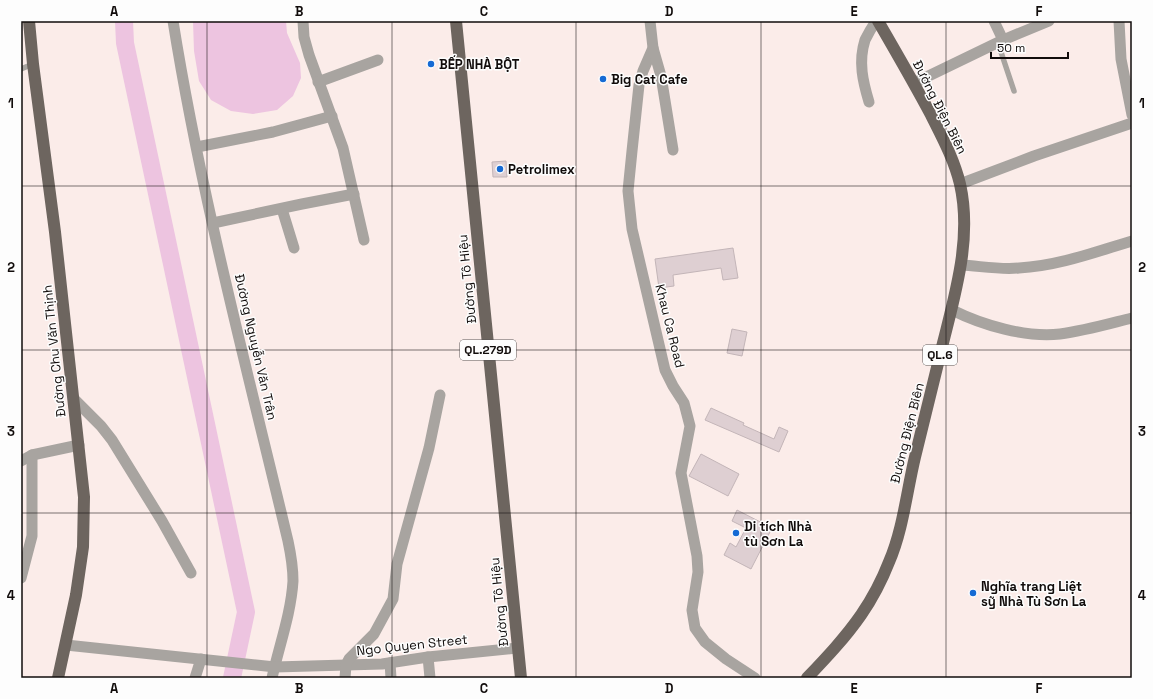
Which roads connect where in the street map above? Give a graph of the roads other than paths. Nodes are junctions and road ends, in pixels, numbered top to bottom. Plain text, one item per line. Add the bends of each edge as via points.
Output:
1 (29, 21) edge
2 (173, 21) edge
3 (303, 21) edge
4 (456, 21) edge
5 (650, 21) edge
6 (877, 21) edge
7 (994, 21) edge
8 (1049, 21) edge
9 (1119, 21) edge
10 (1001, 41) junction
11 (653, 48) junction
12 (378, 60) dead end
13 (33, 64) junction
14 (21, 69) edge
15 (318, 82) junction
16 (914, 83) junction
17 (1014, 92) dead end
18 (869, 102) dead end
19 (1132, 115) edge
20 (332, 116) junction
21 (1132, 123) edge
22 (197, 148) junction
23 (673, 150) dead end
24 (960, 184) junction
25 (354, 194) junction
26 (282, 208) junction
27 (213, 223) junction
28 (364, 240) dead end
29 (1132, 241) edge
30 (294, 248) dead end
31 (961, 265) junction
32 (952, 310) junction
33 (1132, 318) edge
34 (440, 395) dead end
35 (74, 399) junction
36 (79, 445) junction
37 (32, 455) junction
38 (21, 461) edge
39 (191, 573) dead end
40 (21, 578) edge
41 (66, 645) junction
42 (517, 648) junction
43 (428, 657) junction
44 (201, 659) junction
45 (390, 663) junction
46 (346, 665) junction
47 (275, 667) junction
48 (58, 678) edge
49 (196, 678) edge
50 (272, 678) edge
51 (345, 678) edge
52 (391, 678) edge
53 (430, 678) edge
54 (521, 678) edge
55 (755, 678) edge
56 (807, 678) edge

1 - 13 main road, Đường Chu Văn Thịnh
2 - 22 street, Đường Nguyễn Văn Trân
3 - 15 street via 304,37
4 - 42 main road, Đường Tô Hiệu / QL.279D
5 - 11 street, Khau Ca Road
6 - 16 main road, Đường Điện Biên / QL.6
6 - 18 street via 866,39 862,57 862,77
7 - 10 street
8 - 10 street
9 - 19 street via 1121,59
10 - 16 street
10 - 17 lane
11 - 23 street via 661,76
11 - 55 street, Khau Ca Road via 639,85 628,190 629,210 665,370 684,403 690,426 681,473 698,556 692,610 695,628 705,642
12 - 15 street
13 - 14 lane
13 - 35 main road, Đường Chu Văn Thịnh
15 - 20 street
16 - 24 main road, Đường Điện Biên / QL.6 via 945,143
20 - 22 street
20 - 25 street
21 - 24 street
22 - 27 street, Đường Nguyễn Văn Trân
24 - 31 main road, Đường Điện Biên / QL.6 via 965,228
25 - 26 street
25 - 28 street
26 - 27 street
26 - 30 street
27 - 47 street, Đường Nguyễn Văn Trân via 292,564 291,598
29 - 31 street via 1043,266 1017,269
31 - 32 main road, Đường Điện Biên / QL.6
32 - 33 street via 1014,332 1038,335 1069,333
32 - 56 main road, Đường Điện Biên / QL.6 via 890,560 861,615
34 - 46 street via 430,448 397,564 393,598 374,634
35 - 36 main road, Đường Chu Văn Thịnh
35 - 39 street via 112,440
36 - 37 street
36 - 41 main road, Đường Chu Văn Thịnh via 84,497 83,547
37 - 38 street
37 - 40 street via 32,536
41 - 44 street
41 - 48 main road, Đường Chu Văn Thịnh
42 - 43 street, Ngo Quyen Street
42 - 54 main road, Đường Tô Hiệu / QL.279D
43 - 45 street, Ngo Quyen Street
43 - 53 street
44 - 47 street, Ngo Quyen Street
44 - 49 street
45 - 46 street, Ngo Quyen Street
45 - 52 street
46 - 47 street, Ngo Quyen Street
46 - 51 street
47 - 50 street, Đường Nguyễn Văn Trân

